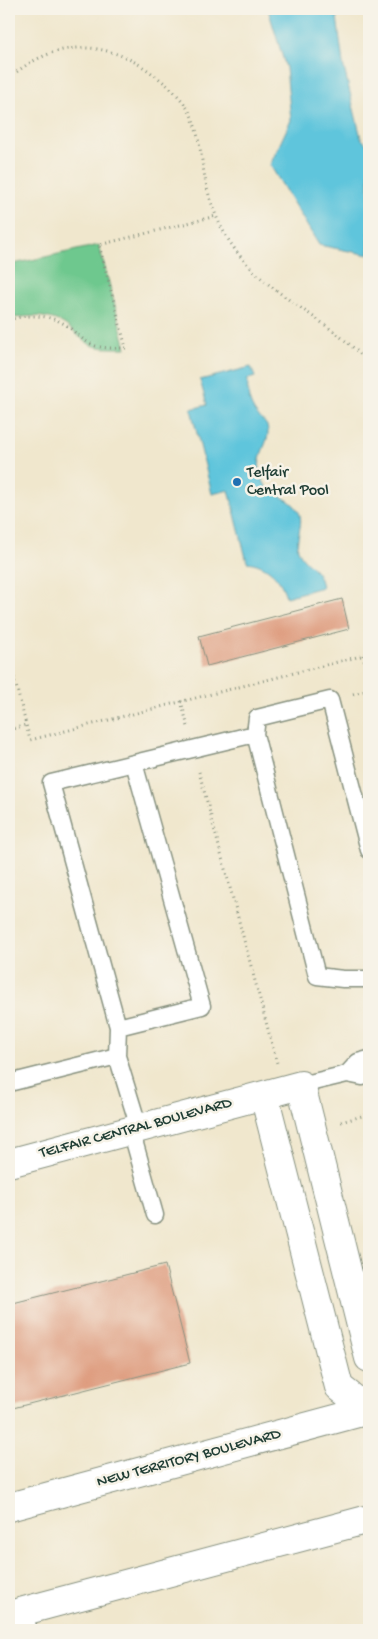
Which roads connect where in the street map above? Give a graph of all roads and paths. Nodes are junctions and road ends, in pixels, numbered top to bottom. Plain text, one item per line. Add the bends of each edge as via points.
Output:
1 (9, 78) edge
2 (216, 216) junction
3 (9, 320) edge
4 (369, 364) edge
5 (369, 654) edge
6 (363, 655) junction
7 (9, 658) edge
8 (369, 680) edge
9 (181, 702) junction
10 (26, 725) junction
11 (9, 730) edge
12 (255, 734) junction
13 (193, 749) junction
14 (134, 763) junction
15 (369, 850) edge
16 (369, 979) edge
17 (118, 1027) junction
18 (117, 1056) junction
19 (369, 1059) edge
20 (347, 1074) junction
21 (369, 1075) edge
22 (9, 1083) edge
23 (283, 1090) junction
24 (369, 1114) edge
25 (338, 1122) dead end
26 (135, 1129) junction
27 (9, 1163) edge
28 (155, 1215) dead end
29 (335, 1221) junction
30 (298, 1230) junction
31 (369, 1358) edge
32 (369, 1410) edge
33 (9, 1508) edge
34 (369, 1519) edge
35 (20, 1619) edge

1 - 2 path via 45,54 66,49 94,48 145,67 181,98 190,112
2 - 3 path via 99,245 126,348 92,345 65,324 51,318 25,316
2 - 4 path via 234,248 253,271 337,333
5 - 6 path
6 - 8 path
6 - 9 path
7 - 10 path
9 - 10 path via 30,740
9 - 13 path
10 - 11 path
12 - 13 lane
12 - 15 lane via 257,718 330,700
12 - 16 lane via 317,976
13 - 14 lane
13 - 23 path
14 - 17 lane via 52,783
14 - 17 lane via 202,1006
17 - 18 lane
18 - 22 lane
18 - 26 lane
19 - 20 lane via 358,1062
20 - 21 lane
20 - 23 lane
23 - 26 street, TELFAIR CENTRAL BOULEVARD
23 - 29 street
23 - 30 street
24 - 25 path
26 - 27 street, TELFAIR CENTRAL BOULEVARD
26 - 28 lane
29 - 30 street
29 - 31 street
30 - 32 street via 339,1387
32 - 33 street, NEW TERRITORY BOULEVARD
34 - 35 street

